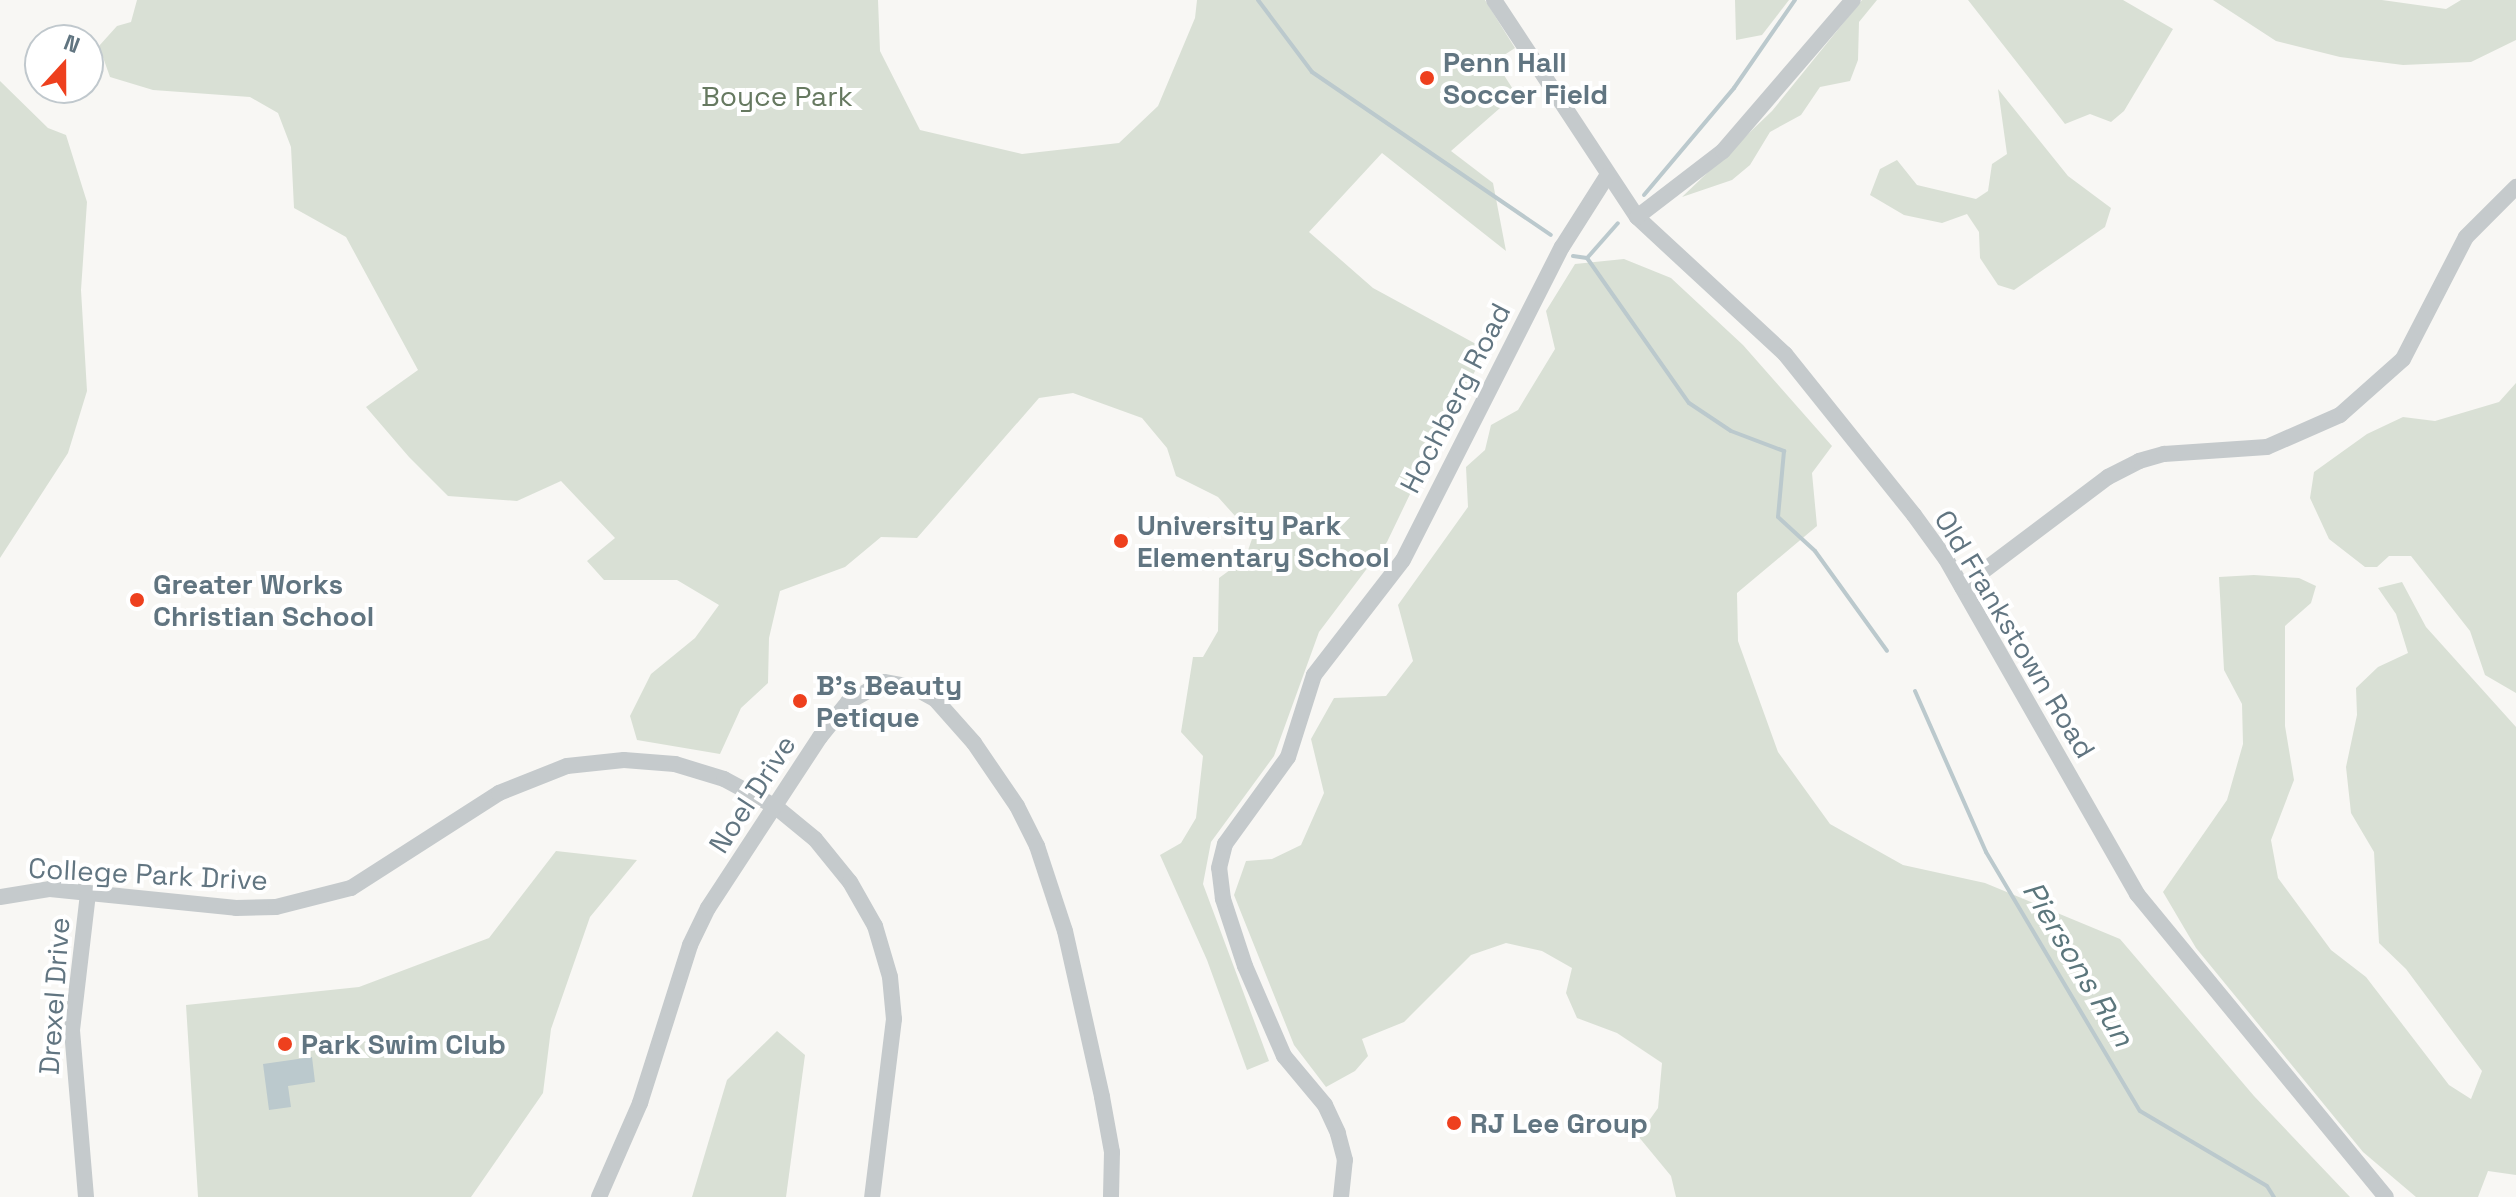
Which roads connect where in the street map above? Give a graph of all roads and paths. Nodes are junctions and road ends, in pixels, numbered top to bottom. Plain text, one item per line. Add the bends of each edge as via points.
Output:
1 (1494, 0) edge
2 (1853, 0) edge
3 (1607, 176) junction
4 (2516, 187) edge
5 (1637, 217) junction
6 (1962, 587) junction
7 (776, 807) junction
8 (88, 894) junction
9 (0, 897) edge
10 (86, 1197) edge
11 (599, 1197) edge
12 (872, 1197) edge
13 (1111, 1197) edge
14 (1341, 1197) edge
15 (2386, 1197) edge

1 - 3 street, Old Frankstown Road
2 - 5 street via 1723,151
3 - 5 street, Old Frankstown Road
3 - 14 street, Hochberg Road via 1562,247 1403,560 1314,675 1288,757 1225,844 1219,868 1223,899 1245,966 1284,1056 1325,1105 1338,1133 1345,1160
4 - 6 street via 2466,237 2403,359 2340,415 2267,447 2164,454 2139,461 2108,477
5 - 6 street, Old Frankstown Road via 1785,354 1914,515
6 - 15 street, Old Frankstown Road via 2137,894
7 - 8 street, College Park Drive via 724,779 675,764 594,762 532,776 384,872 316,900 236,908
7 - 11 street, Noel Drive via 708,908 690,945 640,1103
7 - 12 street, College Park Drive via 815,839 850,882 875,926 890,977 894,1040
7 - 13 street, Noel Drive via 848,702 884,682 913,687 935,699 974,743 1037,846 1065,931 1109,1138
8 - 9 street, College Park Drive via 50,889
8 - 10 street, Drexel Drive via 72,1030

